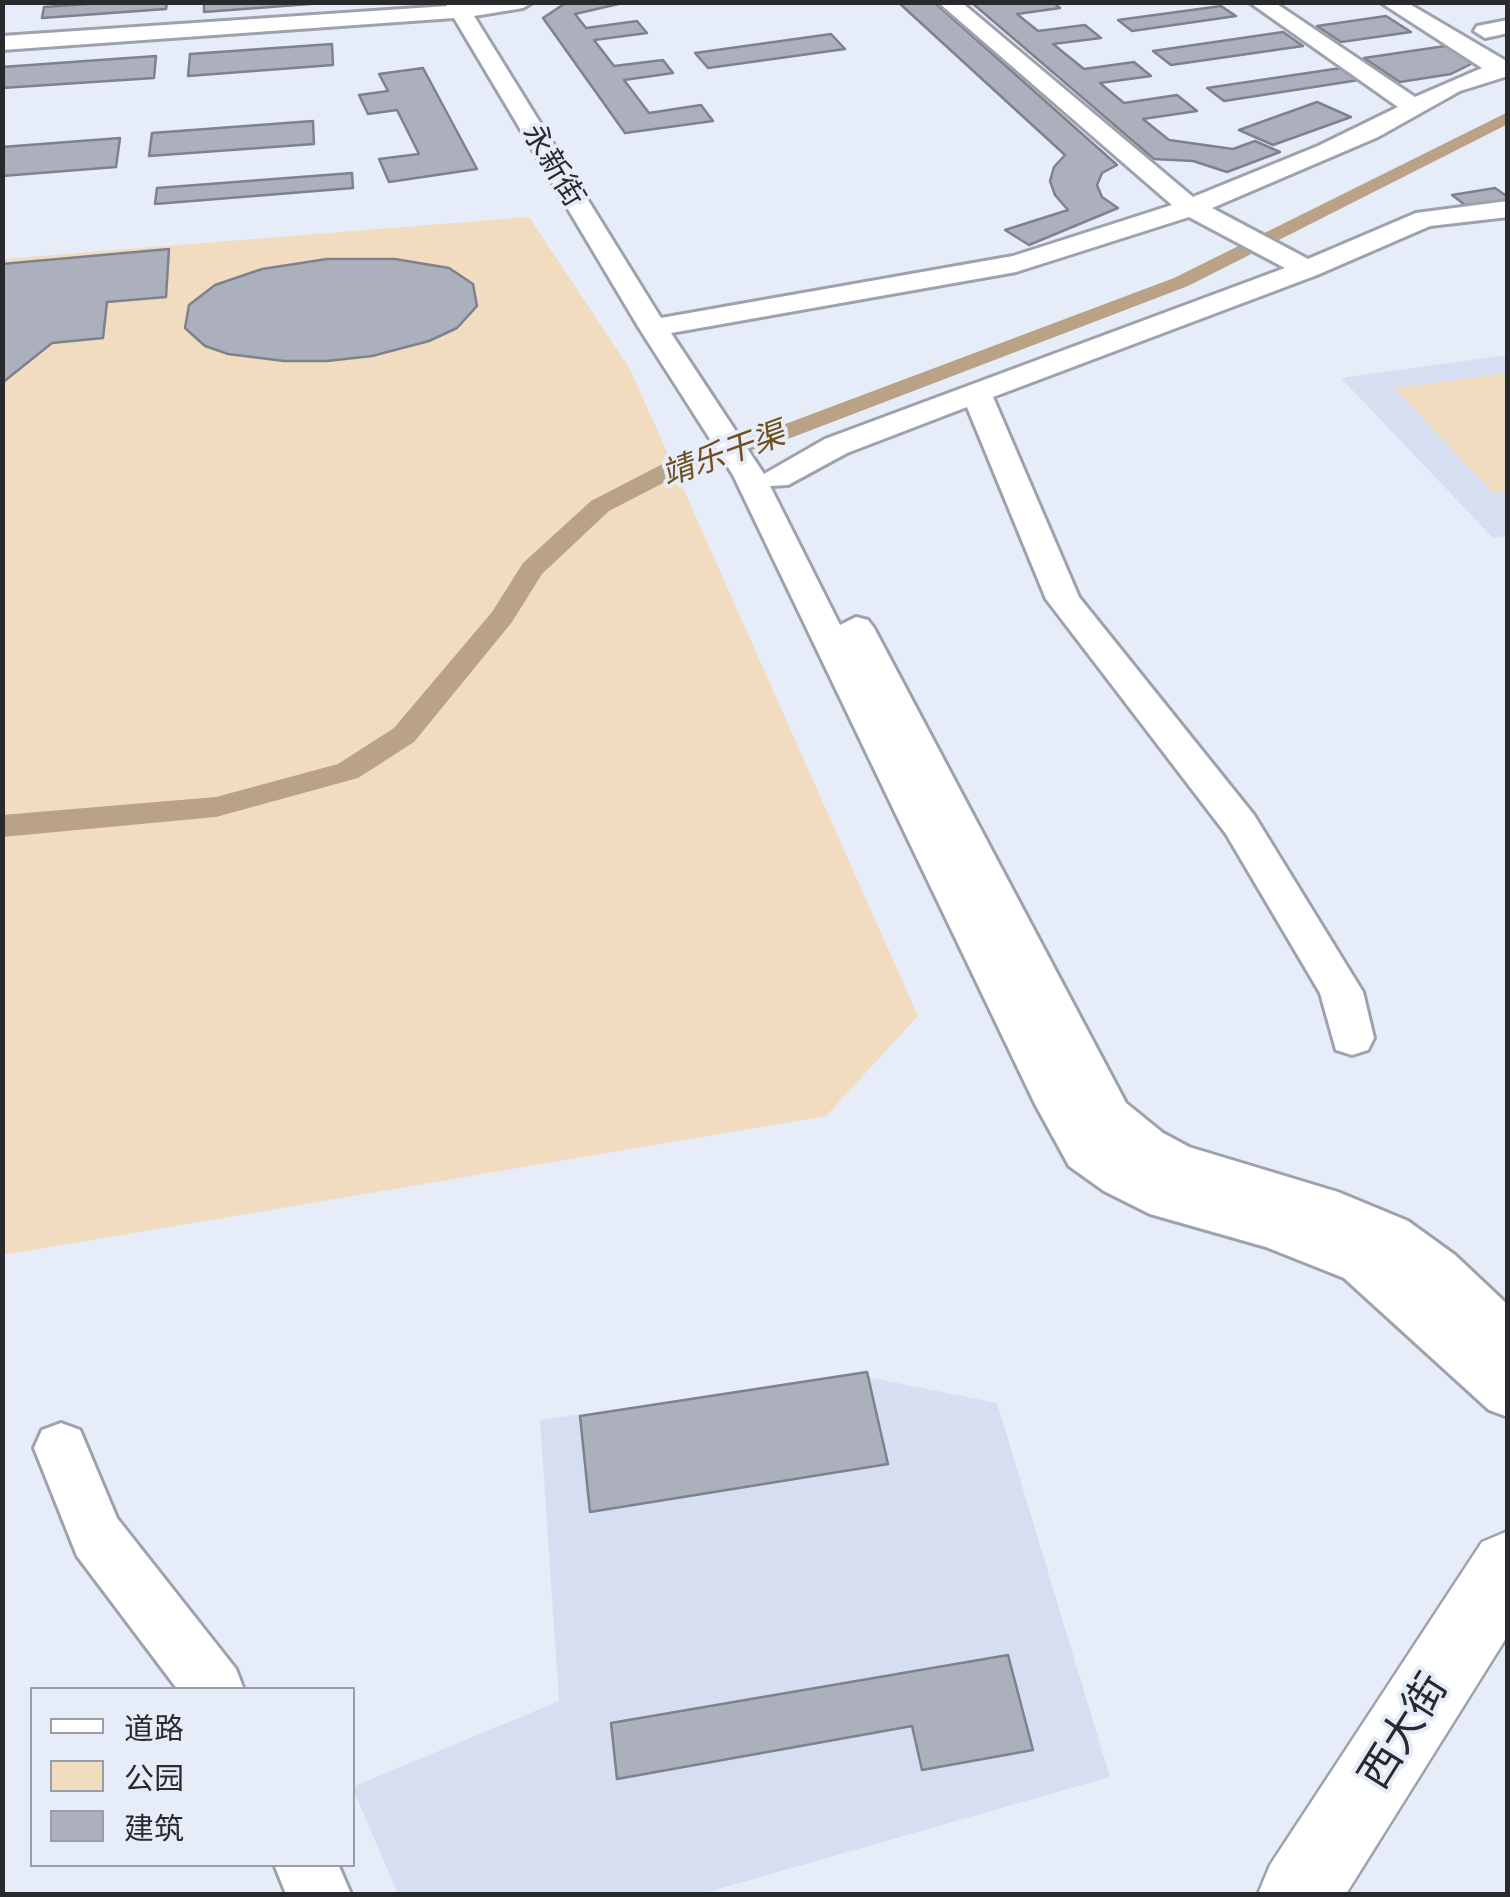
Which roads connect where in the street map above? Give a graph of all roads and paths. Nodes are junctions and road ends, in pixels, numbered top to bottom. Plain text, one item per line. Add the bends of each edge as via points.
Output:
1 (524, 2) edge
2 (948, 2) edge
3 (1258, 2) edge
4 (1390, 2) edge
5 (1415, 2) edge
6 (470, 6) edge
7 (1487, 26) edge
8 (2, 44) edge
9 (1506, 60) edge
10 (1413, 106) junction
11 (1188, 206) junction
12 (1508, 209) edge
13 (639, 256) dead end
14 (1297, 264) junction
15 (668, 319) junction
16 (977, 396) junction
17 (766, 474) junction
18 (1352, 1038) dead end
19 (1508, 1338) edge
20 (1508, 1392) edge
21 (61, 1448) dead end
22 (1508, 1567) edge
23 (214, 1687) edge
24 (306, 1867) edge
25 (319, 1894) edge
26 (1300, 1894) edge

1 - 6 street
2 - 11 street
3 - 10 street
4 - 9 street
5 - 9 street
6 - 8 street
6 - 13 street, 永新街
6 - 15 street, 永新街
7 - 9 street
9 - 10 street
10 - 11 street via 1371,131
11 - 14 street
11 - 15 street via 1016,264
12 - 14 street via 1426,219
14 - 16 street
15 - 17 street, 永新街
16 - 17 street
16 - 18 street via 1063,599 1240,825 1341,992
17 - 19 street via 1110,1116 1172,1162 1332,1210 1392,1236
17 - 20 street via 1049,1086 1086,1152 1168,1200 1272,1228 1362,1263
21 - 23 street via 97,1538
22 - 26 main road, 西大街
24 - 25 street

